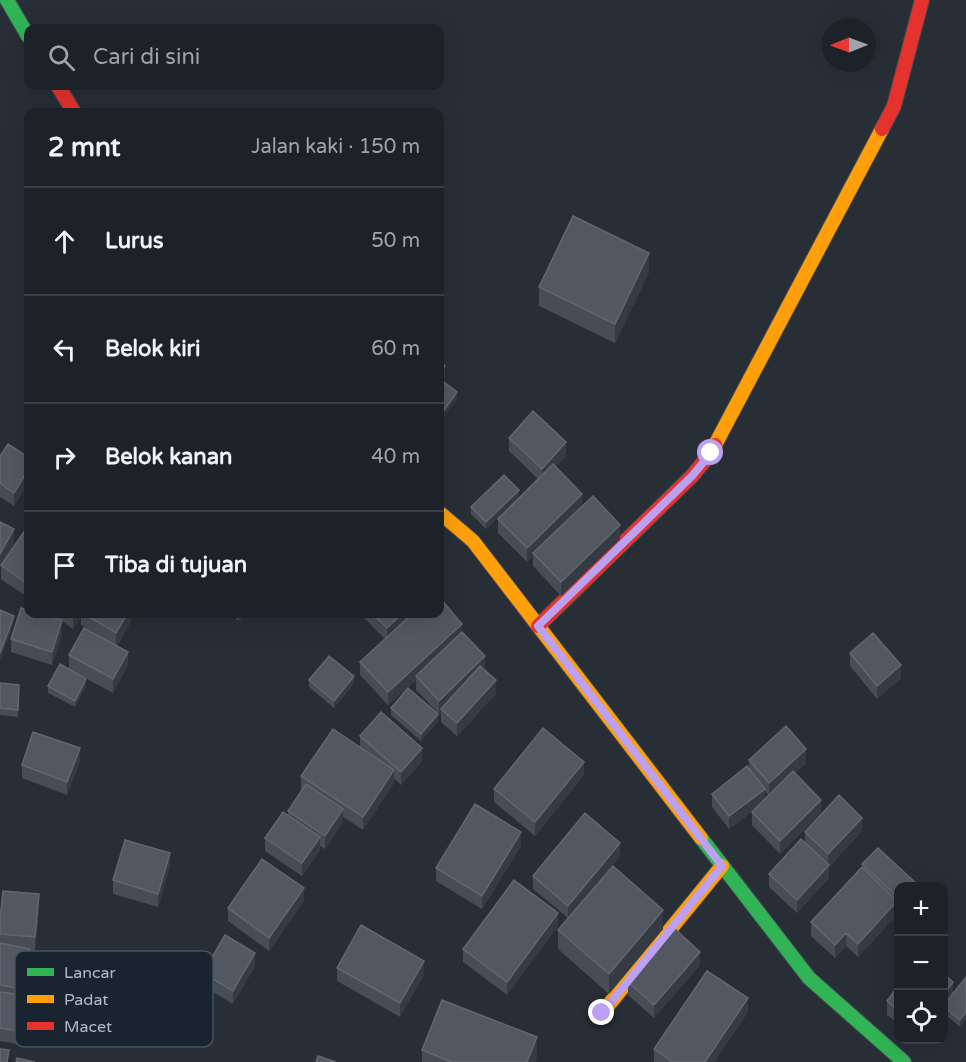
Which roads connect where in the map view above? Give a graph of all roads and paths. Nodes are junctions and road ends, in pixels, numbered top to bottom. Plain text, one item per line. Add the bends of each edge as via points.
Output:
1 (8, 0) edge
2 (922, 0) edge
3 (24, 29) edge
4 (60, 90) edge
5 (72, 108) edge
6 (444, 516) edge
7 (538, 626) junction
8 (722, 866) junction
9 (602, 1013) dead end
10 (904, 1062) edge

1 - 3 street
2 - 7 street via 894,106 711,453
4 - 5 street
6 - 7 street via 473,541
7 - 8 street
8 - 9 street
8 - 10 street via 809,978

